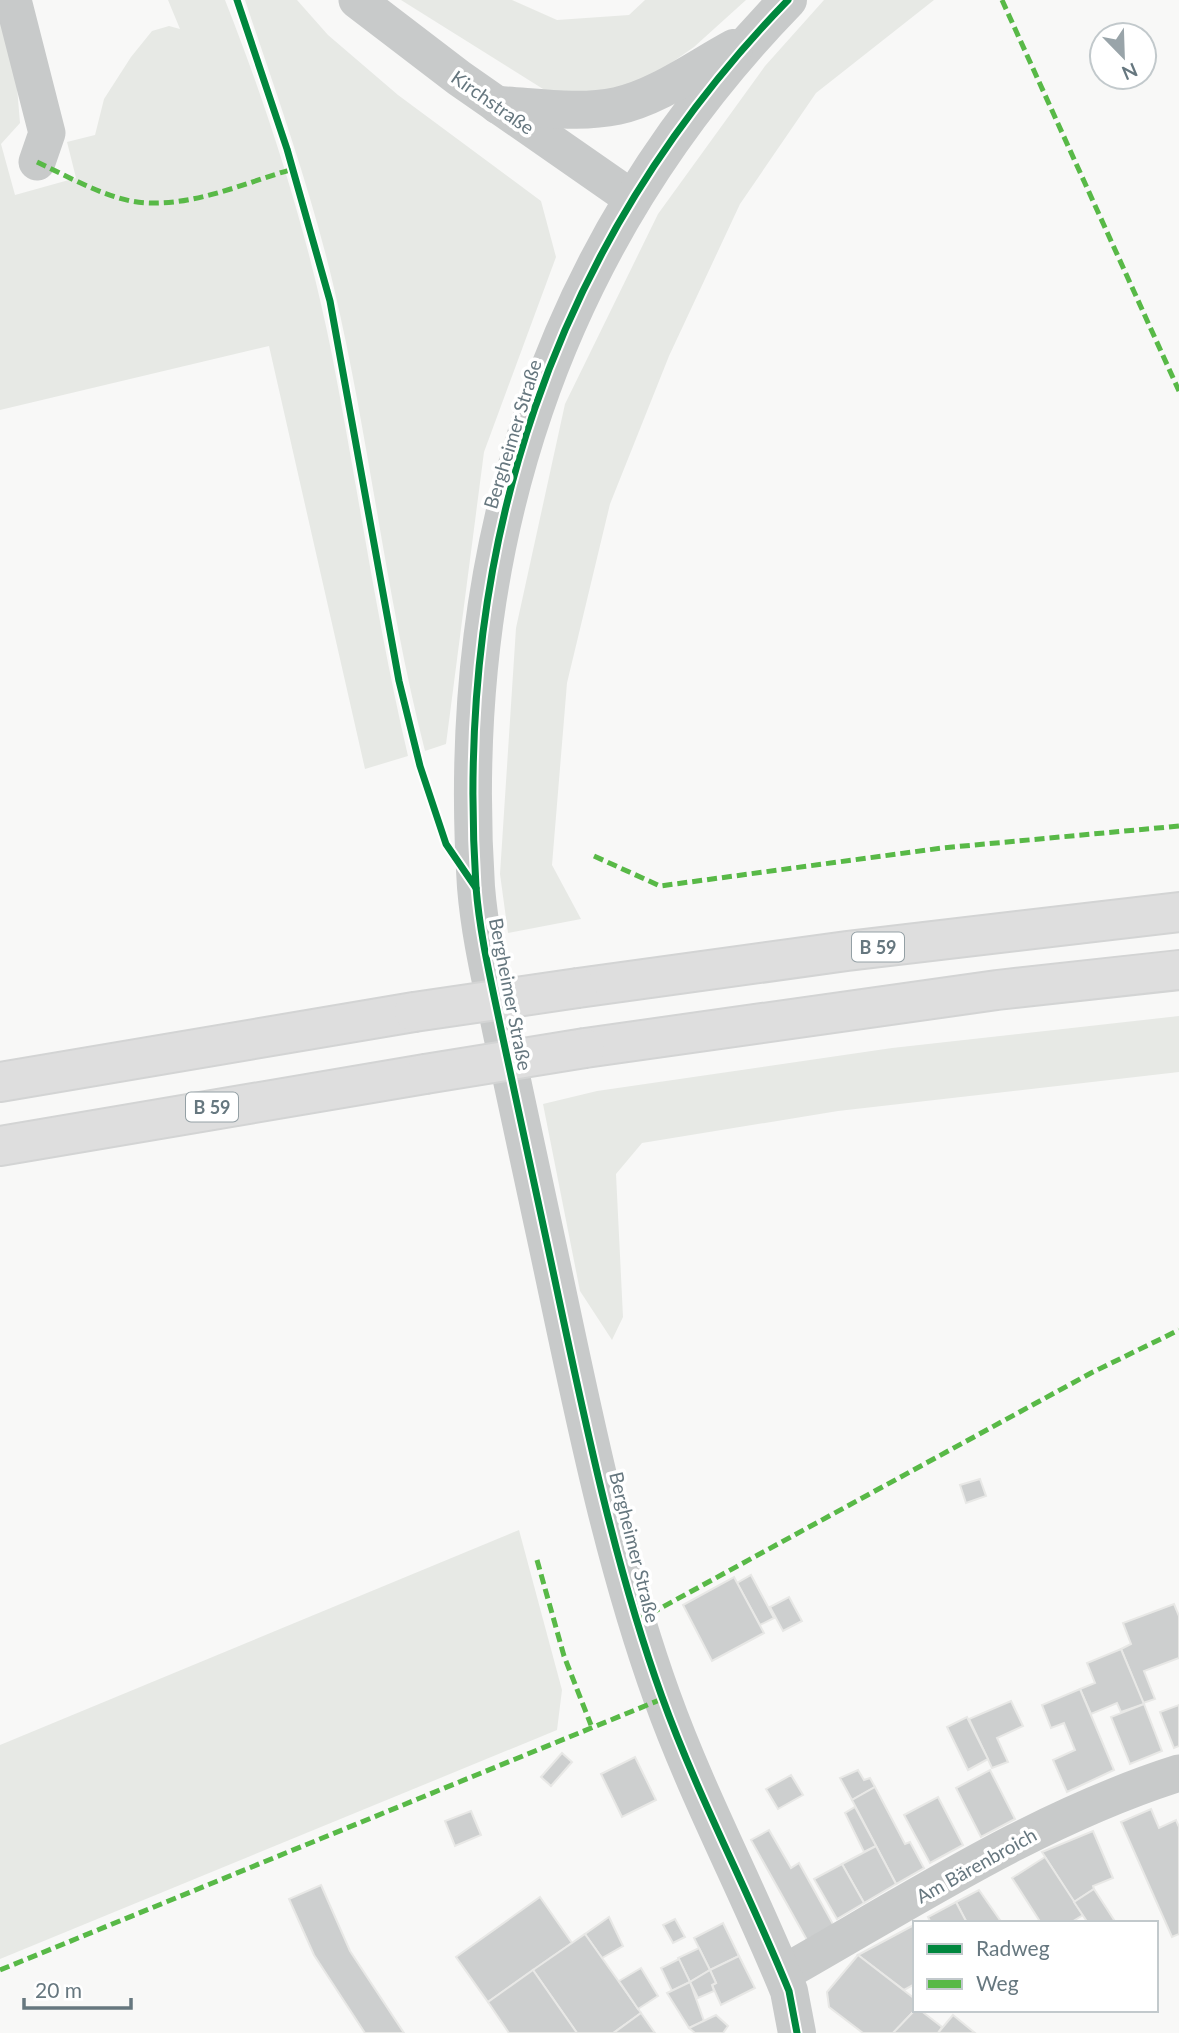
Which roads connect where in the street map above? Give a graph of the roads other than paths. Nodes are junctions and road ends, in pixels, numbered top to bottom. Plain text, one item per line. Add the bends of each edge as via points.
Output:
1 (13, 0) edge
2 (357, 0) edge
3 (788, 0) edge
4 (751, 39) junction
5 (498, 105) junction
6 (37, 162) dead end
7 (633, 199) junction
8 (1179, 912) edge
9 (1179, 970) edge
10 (0, 1082) edge
11 (0, 1146) edge
12 (1179, 1773) edge
13 (782, 1974) junction
14 (797, 2033) edge

1 - 6 street via 47,133
2 - 5 street, Kirchstraße
3 - 4 street, Bergheimer Straße
4 - 5 street via 650,94 617,106
4 - 7 street, Bergheimer Straße via 678,131
5 - 7 street, Kirchstraße
7 - 13 street, Bergheimer Straße via 591,270 560,338 507,500 486,597 480,655 475,754 477,888 486,957 557,1289 636,1621 681,1745
8 - 10 highway, B 59, bridge via 578,988
9 - 11 highway, B 59, bridge via 585,1048
12 - 13 street, Am Bärenbroich via 1032,1833
13 - 14 street, Bergheimer Straße

